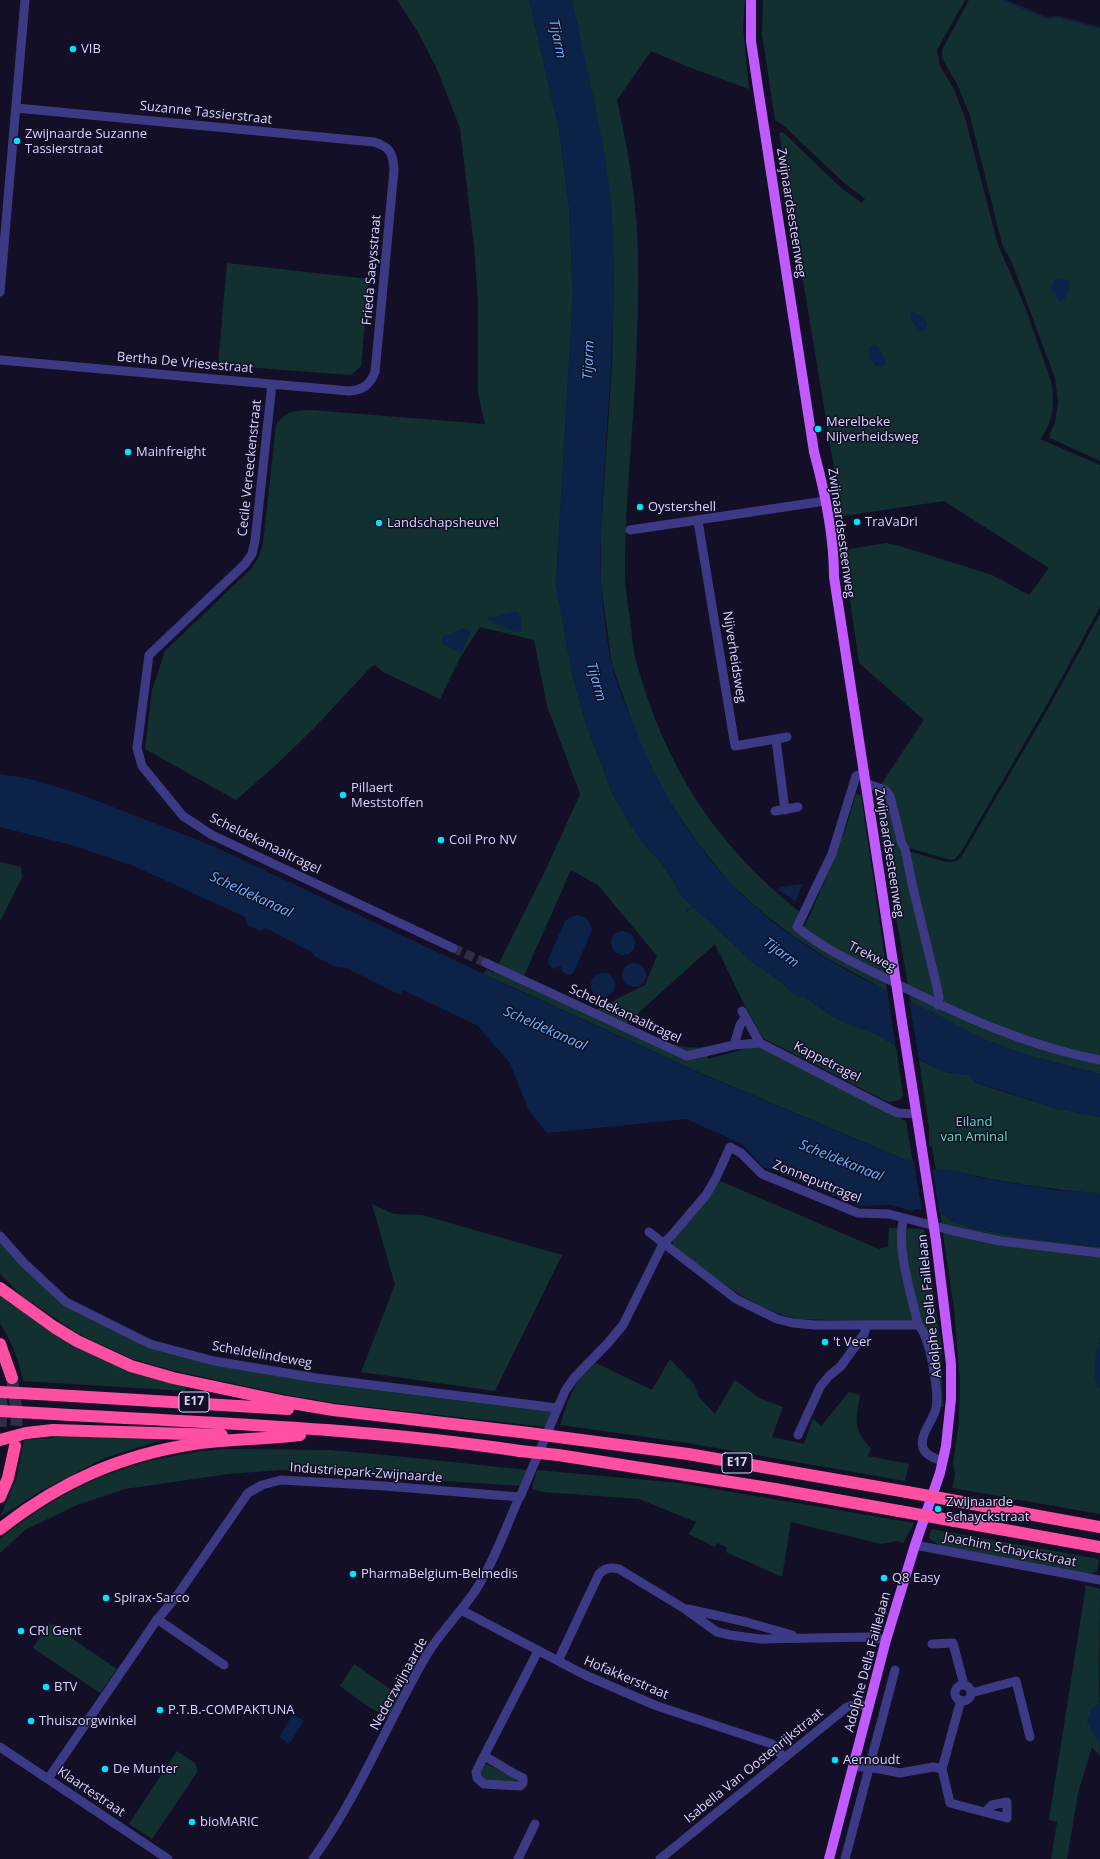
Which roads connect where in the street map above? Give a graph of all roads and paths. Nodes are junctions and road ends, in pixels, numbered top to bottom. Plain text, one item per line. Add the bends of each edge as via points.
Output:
1 (26, 0) edge
2 (751, 0) edge
3 (16, 108) junction
4 (391, 152) joint
5 (0, 292) edge
6 (0, 360) edge
7 (272, 384) junction
8 (366, 387) joint
9 (825, 501) junction
10 (698, 521) junction
11 (630, 530) dead end
12 (148, 655) joint
13 (787, 737) dead end
14 (776, 740) junction
15 (864, 778) junction
16 (798, 807) dead end
17 (785, 810) junction
18 (775, 811) dead end
19 (453, 948) tunnel mouth
20 (486, 963) tunnel mouth
21 (938, 1004) junction
22 (902, 1022) joint
23 (760, 1043) junction
24 (734, 1045) junction
25 (1100, 1060) edge
26 (916, 1114) junction
27 (904, 1218) junction
28 (649, 1232) dead end
29 (0, 1236) edge
30 (663, 1244) junction
31 (1100, 1253) edge
32 (0, 1284) edge
33 (0, 1288) edge
34 (18, 1301) junction
35 (918, 1325) junction
36 (867, 1326) junction
37 (0, 1344) edge
38 (12, 1378) tunnel mouth
39 (0, 1392) edge
40 (557, 1408) junction
41 (333, 1410) junction
42 (0, 1411) edge
43 (331, 1431) junction
44 (798, 1435) dead end
45 (282, 1437) junction
46 (0, 1440) edge
47 (15, 1446) tunnel mouth
48 (943, 1461) junction
49 (0, 1497) edge
50 (519, 1499) junction
51 (1097, 1526) edge
52 (0, 1529) edge
53 (915, 1545) junction
54 (1095, 1546) edge
55 (1100, 1580) edge
56 (685, 1609) junction
57 (461, 1610) junction
58 (157, 1619) junction
59 (802, 1637) junction
60 (886, 1640) junction
61 (932, 1644) dead end
62 (538, 1651) junction
63 (558, 1662) junction
64 (224, 1665) dead end
65 (895, 1670) dead end
66 (964, 1685) junction
67 (971, 1693) junction
68 (961, 1700) junction
69 (868, 1707) junction
70 (1030, 1737) dead end
71 (0, 1747) edge
72 (484, 1756) junction
73 (784, 1758) junction
74 (853, 1766) junction
75 (869, 1768) junction
76 (942, 1769) junction
77 (48, 1779) junction
78 (985, 1812) dead end
79 (535, 1824) dead end
80 (834, 1841) junction
81 (849, 1844) junction
82 (168, 1859) edge
83 (313, 1859) edge
84 (518, 1859) edge
85 (660, 1859) edge
86 (829, 1859) edge
87 (845, 1859) edge

1 - 3 street
2 - 9 main road, Zwijnaardsesteenweg via 751,41 814,452
3 - 4 street, Suzanne Tassierstraat via 374,142 384,145
3 - 5 street
4 - 8 street, Frieda Saeysstraat via 394,170 375,372 372,381
6 - 7 street, Bertha De Vriesestraat
7 - 8 street, Bertha De Vriesestraat via 349,391
7 - 12 street, Cecile Vereeckenstraat via 252,554 245,564
9 - 10 street
9 - 15 main road, Zwijnaardsesteenweg
10 - 11 street
10 - 14 street, Nijverheidsweg via 735,746
12 - 19 street, Scheldekanaaltragel via 137,748 142,766 183,816 212,835
13 - 14 street, Nijverheidsweg
14 - 17 street
15 - 21 street via 885,790 890,796 940,997
15 - 21 street, Trekweg via 856,776 832,854 797,927 837,953
15 - 22 main road, Zwijnaardsesteenweg, bridge
16 - 17 street
17 - 18 street
20 - 24 street, Scheldekanaaltragel via 687,1056
21 - 25 street, Trekweg via 1028,1042
22 - 26 main road, Adolphe Della Faillelaan
23 - 24 street, Scheldekanaaltragel
23 - 24 street via 744,1015
23 - 26 street, Kappetragel via 889,1109
26 - 48 main road, Adolphe Della Faillelaan, bridge via 949,1342 950,1413
27 - 30 street, Zonneputtragel via 889,1214 863,1214 762,1174 741,1153 730,1147 706,1195
27 - 31 street, Zonneputtragel via 1000,1240
27 - 35 street via 901,1245
28 - 30 street
29 - 40 street, Scheldelindeweg via 24,1263 66,1302 150,1344 214,1361 316,1378
30 - 36 street via 736,1299 777,1319 814,1325
30 - 40 street, Nederzwijnaarde via 622,1325 574,1378
32 - 34 highway
33 - 34 highway
34 - 41 highway via 77,1341 131,1366 180,1380
35 - 36 street
35 - 48 street via 923,1329 930,1350 936,1406 922,1443 924,1451 932,1458
36 - 44 street via 841,1366 820,1387
37 - 38 highway
39 - 41 highway, E17, bridge
40 - 50 street, Nederzwijnaarde
41 - 51 highway, E17, bridge via 688,1454
42 - 43 highway, E17, bridge
43 - 45 highway
43 - 54 highway, E17, bridge via 468,1443 558,1455 767,1487
45 - 46 highway, bridge via 53,1430 26,1433
45 - 52 highway via 202,1443 155,1451 124,1460 60,1488
47 - 49 highway via 8,1478
48 - 53 main road, Adolphe Della Faillelaan
50 - 57 street, Nederzwijnaarde via 485,1575
50 - 58 street, Industriepark-Zwijnaarde via 282,1480 262,1485 248,1493 238,1505 176,1597
53 - 55 street, Joachim Schayckstraat
53 - 60 main road, Adolphe Della Faillelaan
56 - 59 street
56 - 59 street via 717,1632 740,1638
56 - 63 street via 619,1569 605,1569 599,1574
57 - 62 street, Hofakkerstraat
57 - 83 street, Nederzwijnaarde via 425,1658 359,1785
58 - 64 street
58 - 77 street, Industriepark-Zwijnaarde
59 - 60 street via 869,1637
60 - 69 main road, Adolphe Della Faillelaan
61 - 66 street via 953,1643
62 - 63 street, Hofakkerstraat
62 - 72 street
63 - 73 street, Hofakkerstraat via 657,1706 772,1744
65 - 75 street
66 - 67 street
66 - 68 street via 956,1690 956,1697
67 - 68 street via 968,1699
67 - 70 street via 1016,1681
68 - 76 street
69 - 73 street, Isabella Van Oostenrijkstraat via 852,1705
69 - 74 main road, Adolphe Della Faillelaan
71 - 77 street, Klaartestraat
72 - 72 street via 476,1772 477,1778 484,1784 520,1786 523,1783 523,1778
73 - 85 street, Isabella Van Oostenrijkstraat
74 - 75 street
74 - 80 main road, Adolphe Della Faillelaan
75 - 76 street via 900,1773 933,1767
75 - 81 street
76 - 78 street via 950,1803
77 - 82 street, Klaartestraat
79 - 84 street
80 - 81 street
80 - 86 main road, Adolphe Della Faillelaan
81 - 87 street

